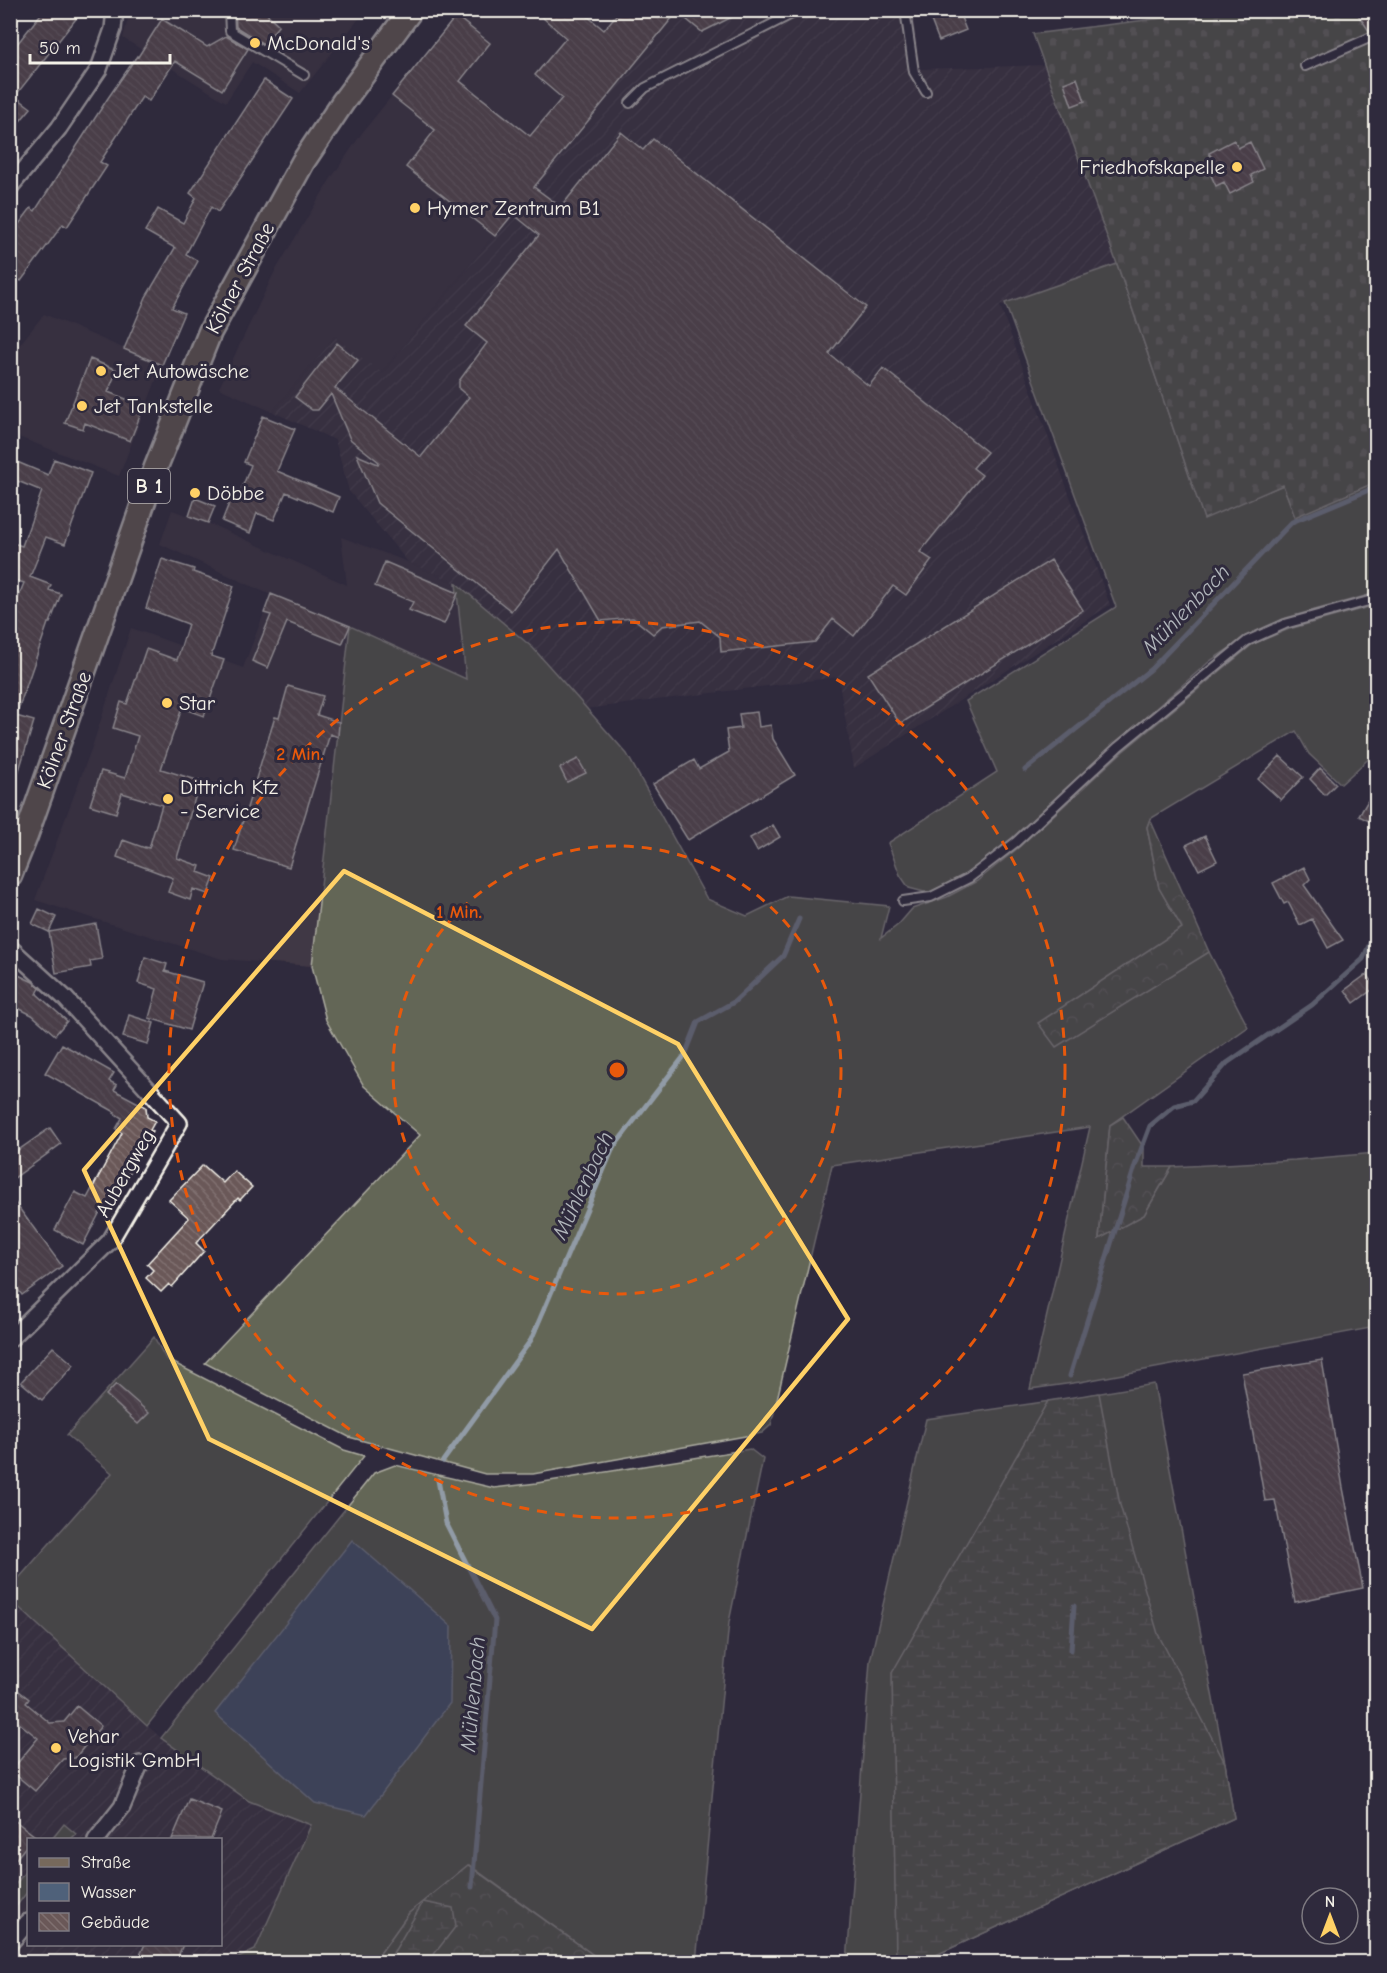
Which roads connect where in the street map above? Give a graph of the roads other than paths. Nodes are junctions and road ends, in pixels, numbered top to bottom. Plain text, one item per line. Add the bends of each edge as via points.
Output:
1 (115, 10) edge
2 (229, 10) edge
3 (411, 10) edge
4 (800, 10) edge
5 (905, 10) edge
6 (1377, 36) edge
7 (1305, 66) dead end
8 (304, 75) dead end
9 (926, 92) dead end
10 (630, 103) dead end
11 (10, 187) edge
12 (1377, 599) edge
13 (10, 876) edge
14 (903, 901) dead end
15 (10, 948) edge
16 (10, 1339) edge
17 (140, 1764) dead end
18 (97, 1838) edge
19 (27, 1923) edge
20 (10, 1943) edge

1 - 11 street via 113,29 99,69 59,128
2 - 8 lane via 230,31
3 - 13 main road, Kölner Straße / B 1 via 303,162 210,332 156,467
4 - 10 lane via 645,88
5 - 9 lane via 914,72
6 - 7 lane
12 - 14 lane via 1285,624 1246,641 1118,747 1016,842 969,879 931,897
15 - 16 street, Aubergweg via 65,998 179,1123 110,1241
17 - 18 street via 122,1807
19 - 20 street

